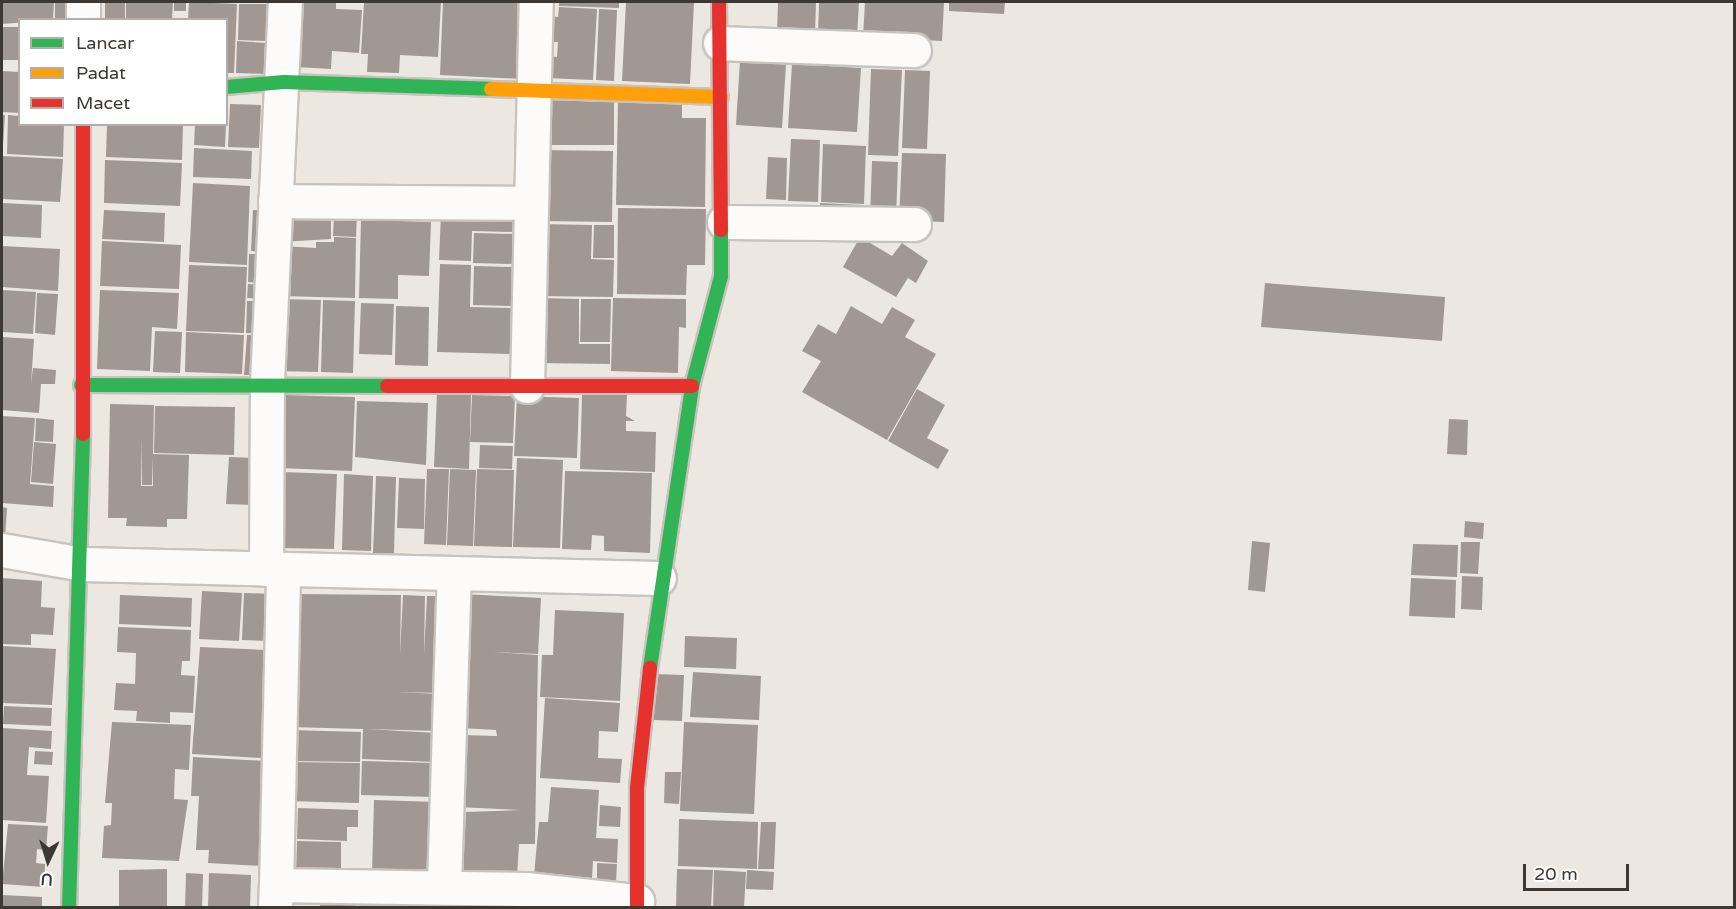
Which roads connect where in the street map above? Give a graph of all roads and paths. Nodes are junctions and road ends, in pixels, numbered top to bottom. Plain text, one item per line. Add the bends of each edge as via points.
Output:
1 (83, 2) edge
2 (285, 2) edge
3 (536, 2) edge
4 (720, 2) edge
5 (83, 18) edge
6 (720, 43) junction
7 (914, 50) dead end
8 (284, 82) junction
9 (228, 87) edge
10 (534, 90) junction
11 (721, 97) junction
12 (83, 126) edge
13 (275, 201) junction
14 (530, 203) junction
15 (724, 222) junction
16 (914, 224) dead end
17 (267, 382) junction
18 (81, 385) junction
19 (527, 386) junction
20 (692, 387) junction
21 (2, 550) edge
22 (83, 564) junction
23 (274, 569) junction
24 (454, 573) junction
25 (659, 578) junction
26 (444, 886) junction
27 (275, 896) edge
28 (637, 904) edge
29 (69, 908) edge

1 - 5 street
2 - 8 street
3 - 10 street
4 - 6 street
6 - 7 street
6 - 11 street
8 - 9 street
8 - 10 street
8 - 13 street
10 - 11 street
10 - 14 street
11 - 15 street
12 - 18 street
13 - 14 street
13 - 17 street
14 - 19 street
15 - 16 street
15 - 20 street via 721,276
17 - 18 street
17 - 19 street
17 - 23 street
18 - 22 street
19 - 20 street
20 - 25 street
21 - 22 street
22 - 23 street
22 - 29 street
23 - 24 street
23 - 27 street
24 - 25 street
24 - 26 street
25 - 28 street via 637,788
26 - 27 street
26 - 28 street

